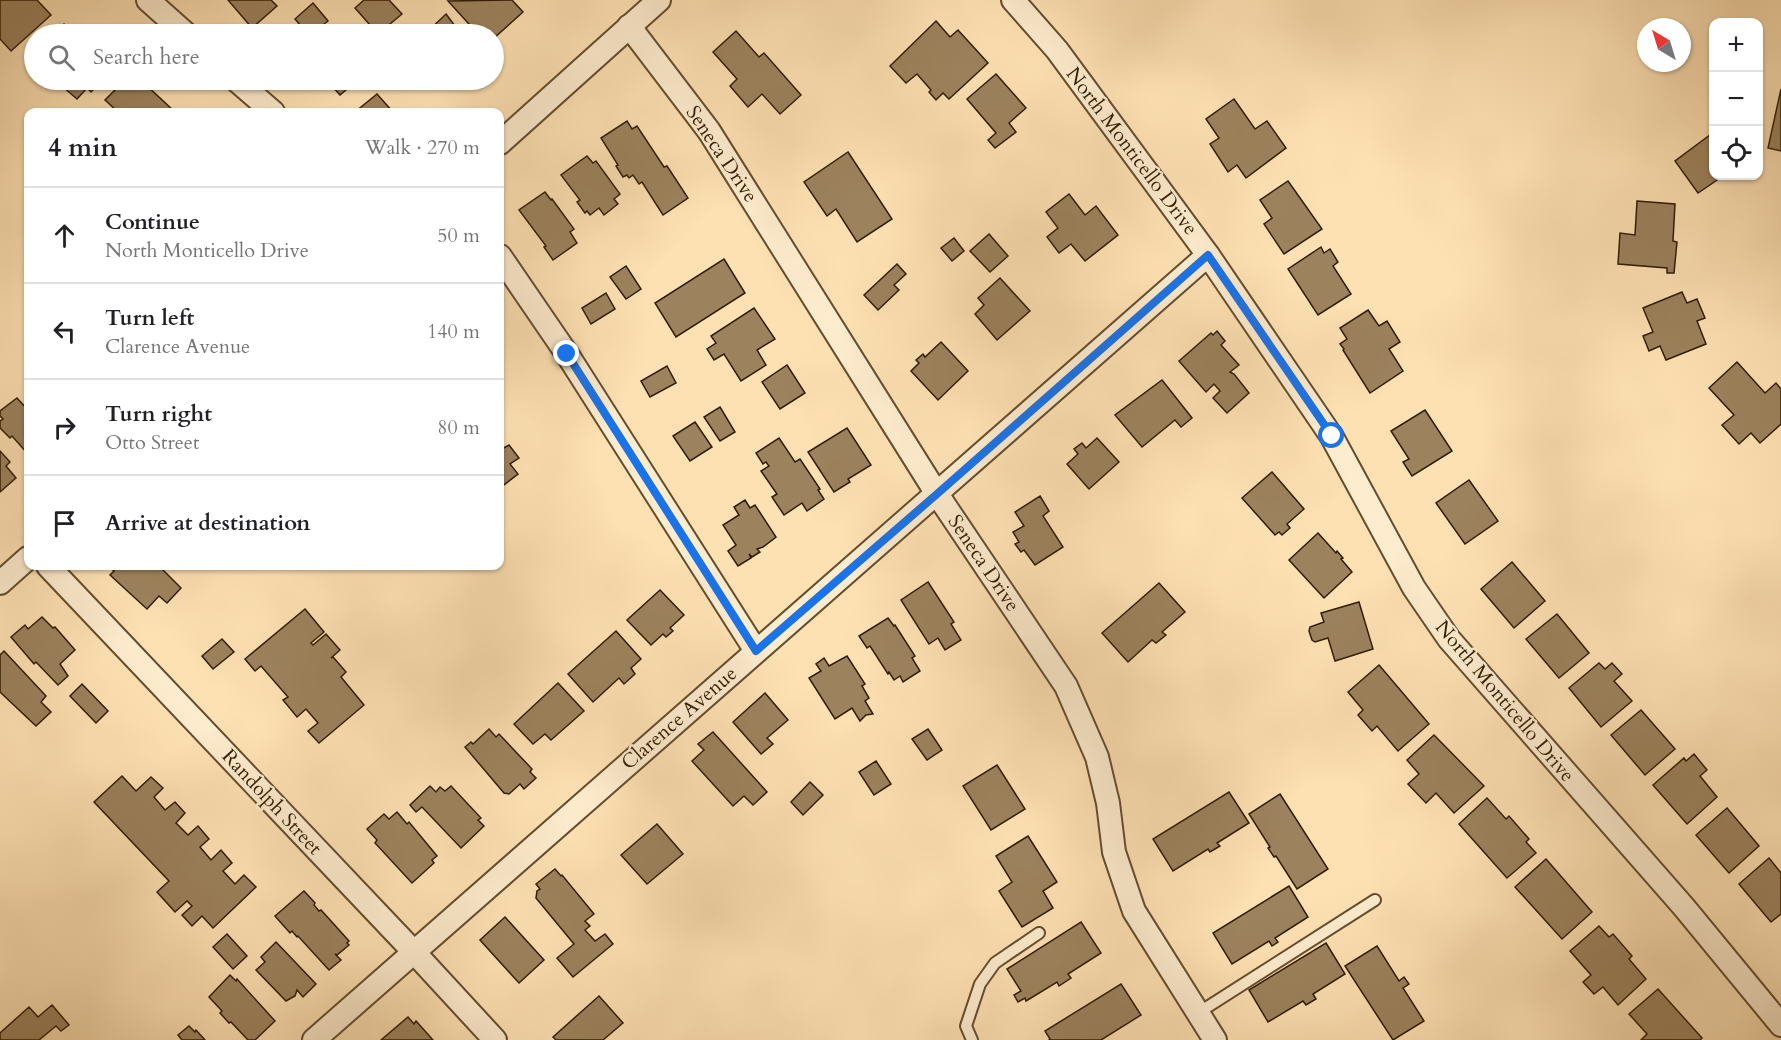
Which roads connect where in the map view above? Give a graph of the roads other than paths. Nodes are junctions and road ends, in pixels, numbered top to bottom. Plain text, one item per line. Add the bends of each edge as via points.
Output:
1 (148, 0) edge
2 (659, 0) edge
3 (1013, 0) edge
4 (175, 24) edge
5 (629, 26) junction
6 (248, 90) edge
7 (268, 108) edge
8 (504, 139) edge
9 (1208, 255) junction
10 (504, 262) edge
11 (937, 494) junction
12 (24, 562) edge
13 (52, 570) edge
14 (0, 583) edge
15 (756, 651) junction
16 (1375, 900) dead end
17 (1039, 933) dead end
18 (413, 951) junction
19 (1198, 1013) junction
20 (1781, 1025) edge
21 (314, 1040) edge
22 (495, 1040) edge
23 (972, 1040) edge
24 (1215, 1040) edge

1 - 4 street
2 - 5 street
3 - 9 street, North Monticello Drive via 1057,51
5 - 8 street
5 - 11 street, Seneca Drive via 709,131
6 - 7 street
9 - 11 street, Clarence Avenue
9 - 20 street, North Monticello Drive via 1332,436 1414,588 1449,639 1683,906
10 - 15 street
11 - 15 street, Clarence Avenue
11 - 19 street, Seneca Drive via 1066,686 1097,757 1114,852 1134,911
12 - 14 street
13 - 18 street, Randolph Street
15 - 18 street, Clarence Avenue
16 - 19 lane
17 - 23 lane via 995,963 980,984 966,1026
18 - 21 street, Clarence Avenue
18 - 22 street, Randolph Street
19 - 24 street, Seneca Drive

